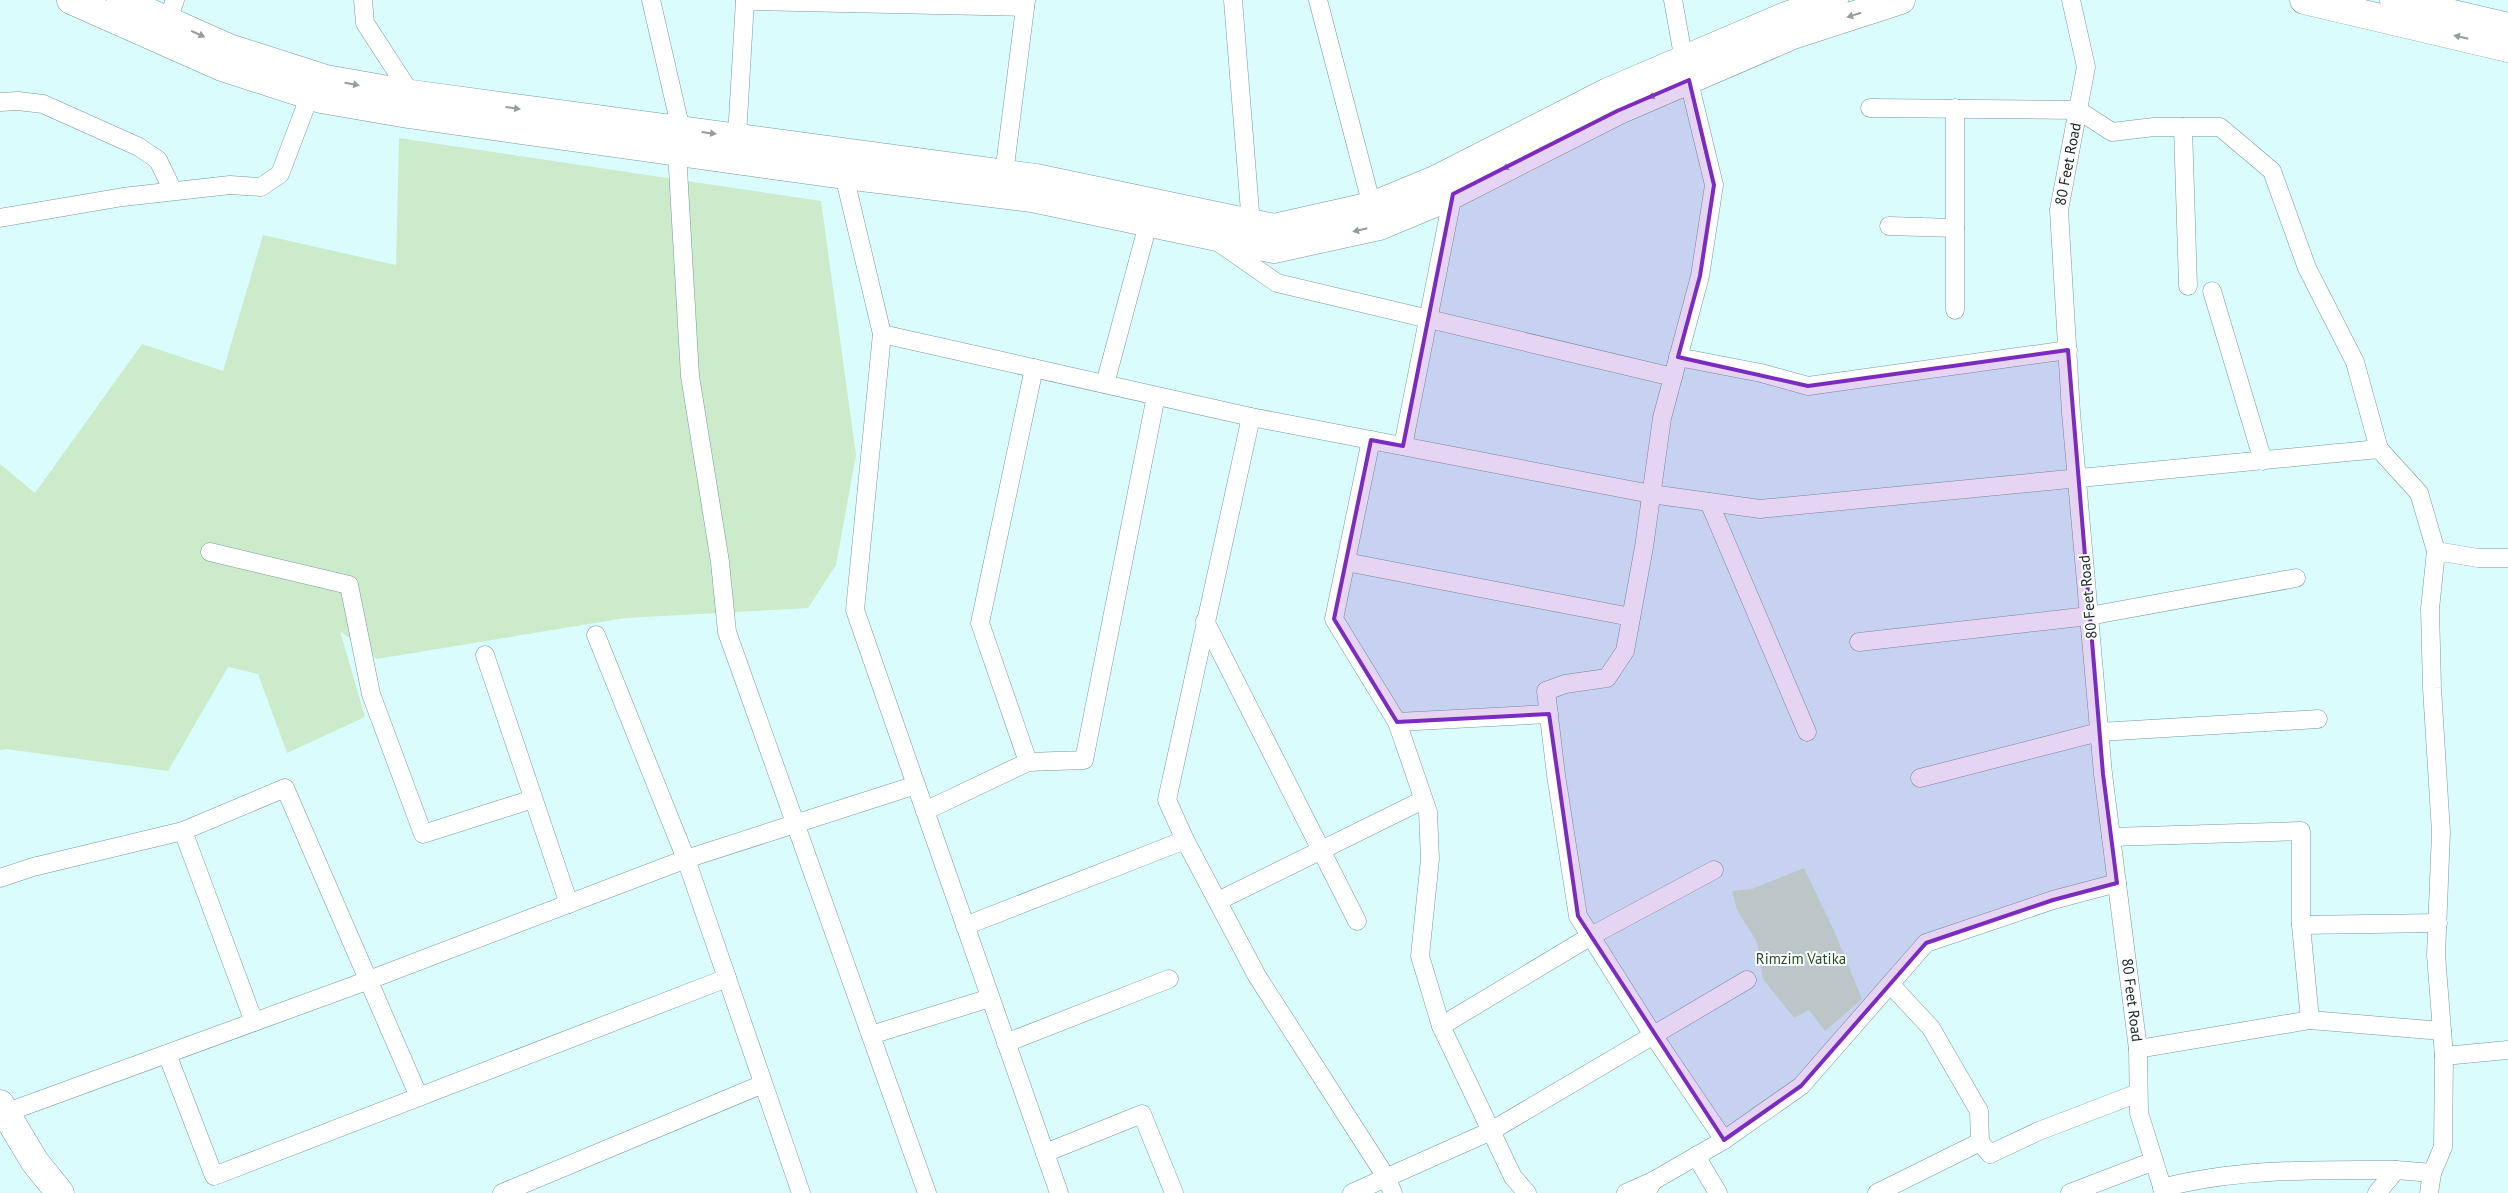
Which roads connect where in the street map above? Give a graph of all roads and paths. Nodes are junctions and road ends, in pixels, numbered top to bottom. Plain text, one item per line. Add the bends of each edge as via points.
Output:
1 (71, 0) edge
2 (121, 0) edge
3 (363, 0) edge
4 (651, 0) edge
5 (745, 0) edge
6 (1232, 0) edge
7 (1318, 0) edge
8 (1673, 0) edge
9 (1834, 0) edge
10 (1900, 0) edge
11 (2071, 0) edge
12 (2304, 0) edge
13 (2394, 0) edge
14 (1025, 3) edge
15 (168, 20) edge
16 (2508, 27) edge
17 (2508, 48) edge
18 (1686, 71) junction
19 (411, 94) junction
20 (310, 95) junction
21 (0, 102) edge
22 (1870, 108) dead end
23 (1955, 108) junction
24 (2078, 110) junction
25 (2183, 127) junction
26 (737, 137) junction
27 (679, 141) junction
28 (847, 163) junction
29 (1004, 174) junction
30 (174, 191) junction
31 (1453, 194) junction
32 (1372, 206) junction
33 (0, 218) edge
34 (1148, 224) junction
35 (1251, 224) junction
36 (1889, 226) dead end
37 (1955, 228) junction
38 (1211, 237) junction
39 (2188, 286) dead end
40 (2212, 291) dead end
41 (1955, 310) dead end
42 (1429, 319) junction
43 (882, 334) junction
44 (2068, 350) junction
45 (1678, 357) junction
46 (1034, 368) junction
47 (1673, 377) junction
48 (1105, 384) junction
49 (1156, 396) junction
50 (1251, 417) junction
51 (1371, 440) junction
52 (1403, 446) junction
53 (2379, 449) junction
54 (2263, 461) junction
55 (2078, 479) junction
56 (1651, 494) junction
57 (1709, 502) junction
58 (2436, 551) junction
59 (210, 552) dead end
60 (2508, 558) edge
61 (1346, 562) junction
62 (2296, 578) dead end
63 (2089, 616) junction
64 (1631, 617) junction
65 (1206, 621) junction
66 (596, 635) dead end
67 (1859, 642) dead end
68 (485, 655) dead end
69 (1549, 714) junction
70 (2318, 719) dead end
71 (1397, 722) junction
72 (1807, 732) dead end
73 (2099, 732) junction
74 (1028, 762) junction
75 (1920, 778) dead end
76 (916, 785) junction
77 (533, 798) junction
78 (1424, 800) junction
79 (925, 811) junction
80 (796, 824) junction
81 (183, 831) junction
82 (2111, 837) junction
83 (1185, 840) junction
84 (1321, 849) junction
85 (686, 859) junction
86 (1714, 870) dead end
87 (0, 878) edge
88 (2117, 883) junction
89 (1218, 901) junction
90 (568, 904) junction
91 (1357, 921) dead end
92 (2438, 923) junction
93 (2302, 925) junction
94 (965, 926) junction
95 (1591, 936) junction
96 (727, 978) junction
97 (1169, 979) dead end
98 (369, 980) junction
99 (1747, 980) dead end
100 (1890, 984) junction
101 (990, 998) junction
102 (2310, 1020) junction
103 (254, 1022) junction
104 (1441, 1026) junction
105 (2442, 1031) junction
106 (871, 1035) junction
107 (1653, 1035) junction
108 (1006, 1043) junction
109 (2138, 1049) junction
110 (2508, 1050) edge
111 (167, 1054) junction
112 (2444, 1056) junction
113 (764, 1084) junction
114 (2138, 1093) junction
115 (419, 1097) junction
116 (3, 1108) edge
117 (1144, 1108) dead end
118 (1491, 1131) junction
119 (1724, 1140) junction
120 (1980, 1142) junction
121 (1044, 1151) junction
122 (1696, 1156) junction
123 (2154, 1161) junction
124 (2396, 1170) junction
125 (2432, 1173) junction
126 (1386, 1176) junction
127 (1649, 1187) edge
128 (2163, 1190) edge
129 (60, 1193) edge
130 (502, 1193) edge
131 (800, 1193) edge
132 (927, 1193) edge
133 (1059, 1193) edge
134 (1174, 1193) edge
135 (1352, 1193) edge
136 (1394, 1193) edge
137 (1527, 1193) edge
138 (1626, 1193) edge
139 (1718, 1193) edge
140 (1877, 1193) edge
141 (2070, 1193) edge
142 (2377, 1193) edge
143 (2429, 1193) edge

1 - 15 highway
2 - 15 highway
3 - 19 street via 366,23
4 - 27 street
5 - 14 street
5 - 26 street
6 - 35 street
7 - 32 street
8 - 18 street
9 - 18 highway via 1786,16
10 -> 18 highway
11 - 24 street, 80 Feet Road via 2086,67
17 -> 12 highway
13 - 16 highway
14 - 29 street
15 -> 19 highway via 229,48 326,79
15 - 20 highway via 222,67
18 -> 31 highway via 1617,111
18 - 32 highway via 1608,92 1435,180
18 - 45 street via 1714,185 1700,276
19 -> 27 highway
20 - 27 highway via 408,114
20 - 30 street via 280,174 260,187 230,185
21 - 30 street via 43,104 139,147 158,160
22 - 23 street
23 - 24 street
23 - 37 street
24 - 25 street via 2112,132
24 - 44 street, 80 Feet Road via 2059,210
25 - 39 street
25 - 53 street via 2220,127 2272,171 2307,268 2355,362
27 -> 26 highway
26 - 28 highway
27 - 28 highway
27 - 80 street via 690,376 720,562 727,632
28 - 29 highway
28 - 34 highway
28 - 43 street
29 - 35 highway
30 - 33 street
31 -> 38 highway via 1379,226 1274,249
31 - 42 street
32 - 35 highway via 1274,228
34 - 38 highway
34 - 48 street
36 - 37 street
37 - 41 street
38 - 42 street via 1277,283
40 - 54 street
42 - 47 street
42 - 52 street
43 - 46 street
43 - 76 street via 855,610
44 - 45 street via 1808,386
44 - 55 street, 80 Feet Road
45 - 47 street
46 - 48 street
46 - 74 street via 980,623
47 - 56 street via 1662,418
48 - 49 street
49 - 50 street
49 - 74 street via 1084,760
50 - 51 street
50 - 65 street
51 - 52 street
51 - 61 street
52 - 56 street
53 - 54 street
53 - 58 street via 2419,493
54 - 55 street
55 - 57 street via 1760,509
55 - 63 street, 80 Feet Road
56 - 57 street
56 - 64 street
57 - 72 street
58 - 60 street via 2478,558
58 - 92 street via 2430,609 2441,832
59 - 77 street via 349,585 370,694 423,834
61 - 64 street
61 - 71 street via 1334,619
62 - 63 street
63 - 67 street
63 - 73 street, 80 Feet Road
64 - 69 street via 1625,651 1607,678 1565,684 1546,691
65 - 83 street via 1167,800
65 - 84 street
66 - 85 street
68 - 77 street
69 - 71 street
69 - 95 street via 1578,916
70 - 73 street
71 - 78 street
73 - 75 street
73 - 82 street, 80 Feet Road
74 - 79 street
76 - 79 street
76 - 80 street
77 - 90 street
78 - 84 street
78 - 104 street via 1428,812 1430,859 1420,956
79 - 94 street
80 - 85 street
80 - 106 street
81 - 87 street
81 - 98 street via 285,788
81 - 103 street
82 - 88 street, 80 Feet Road
82 - 93 street via 2302,831
83 - 89 street
83 - 94 street
84 - 89 street
84 - 91 street
85 - 90 street
85 - 96 street
86 - 95 street
88 - 100 street via 2053,900 1926,943
88 - 109 street, 80 Feet Road
89 - 126 street via 1257,976
90 - 98 street
92 - 93 street
92 - 105 street via 2436,955
93 - 102 street
94 - 101 street
95 - 104 street
95 - 107 street
96 - 113 street
96 - 115 street
97 - 108 street
98 - 103 street
98 - 115 street
99 - 107 street
100 - 119 street via 1801,1086
100 - 120 street via 1931,1028 1979,1111
101 - 106 street
101 - 108 street
102 - 105 street
102 - 109 street
103 - 111 street
104 - 118 street
105 - 112 street
106 - 132 street
107 - 118 street
107 - 119 street
108 - 121 street
109 - 114 street, 80 Feet Road
110 - 112 street
111 - 115 street via 214,1176
111 - 116 street
112 - 125 street via 2444,1147
113 - 130 street
113 - 131 street
114 - 120 street via 2039,1131 1990,1154
114 - 123 street, 80 Feet Road via 2139,1113
116 - 129 highway via 35,1162
117 - 121 street
118 - 126 street
118 - 137 street via 1513,1176
119 - 122 street
120 - 140 street
121 - 133 street
121 - 134 street via 1142,1114
122 - 127 street
122 - 139 street
123 - 128 street, 80 Feet Road
123 - 141 street
124 - 125 street
124 - 128 street via 2270,1171 2216,1177
124 - 142 street
125 - 143 street
126 - 135 street
126 - 136 street
127 - 138 street

